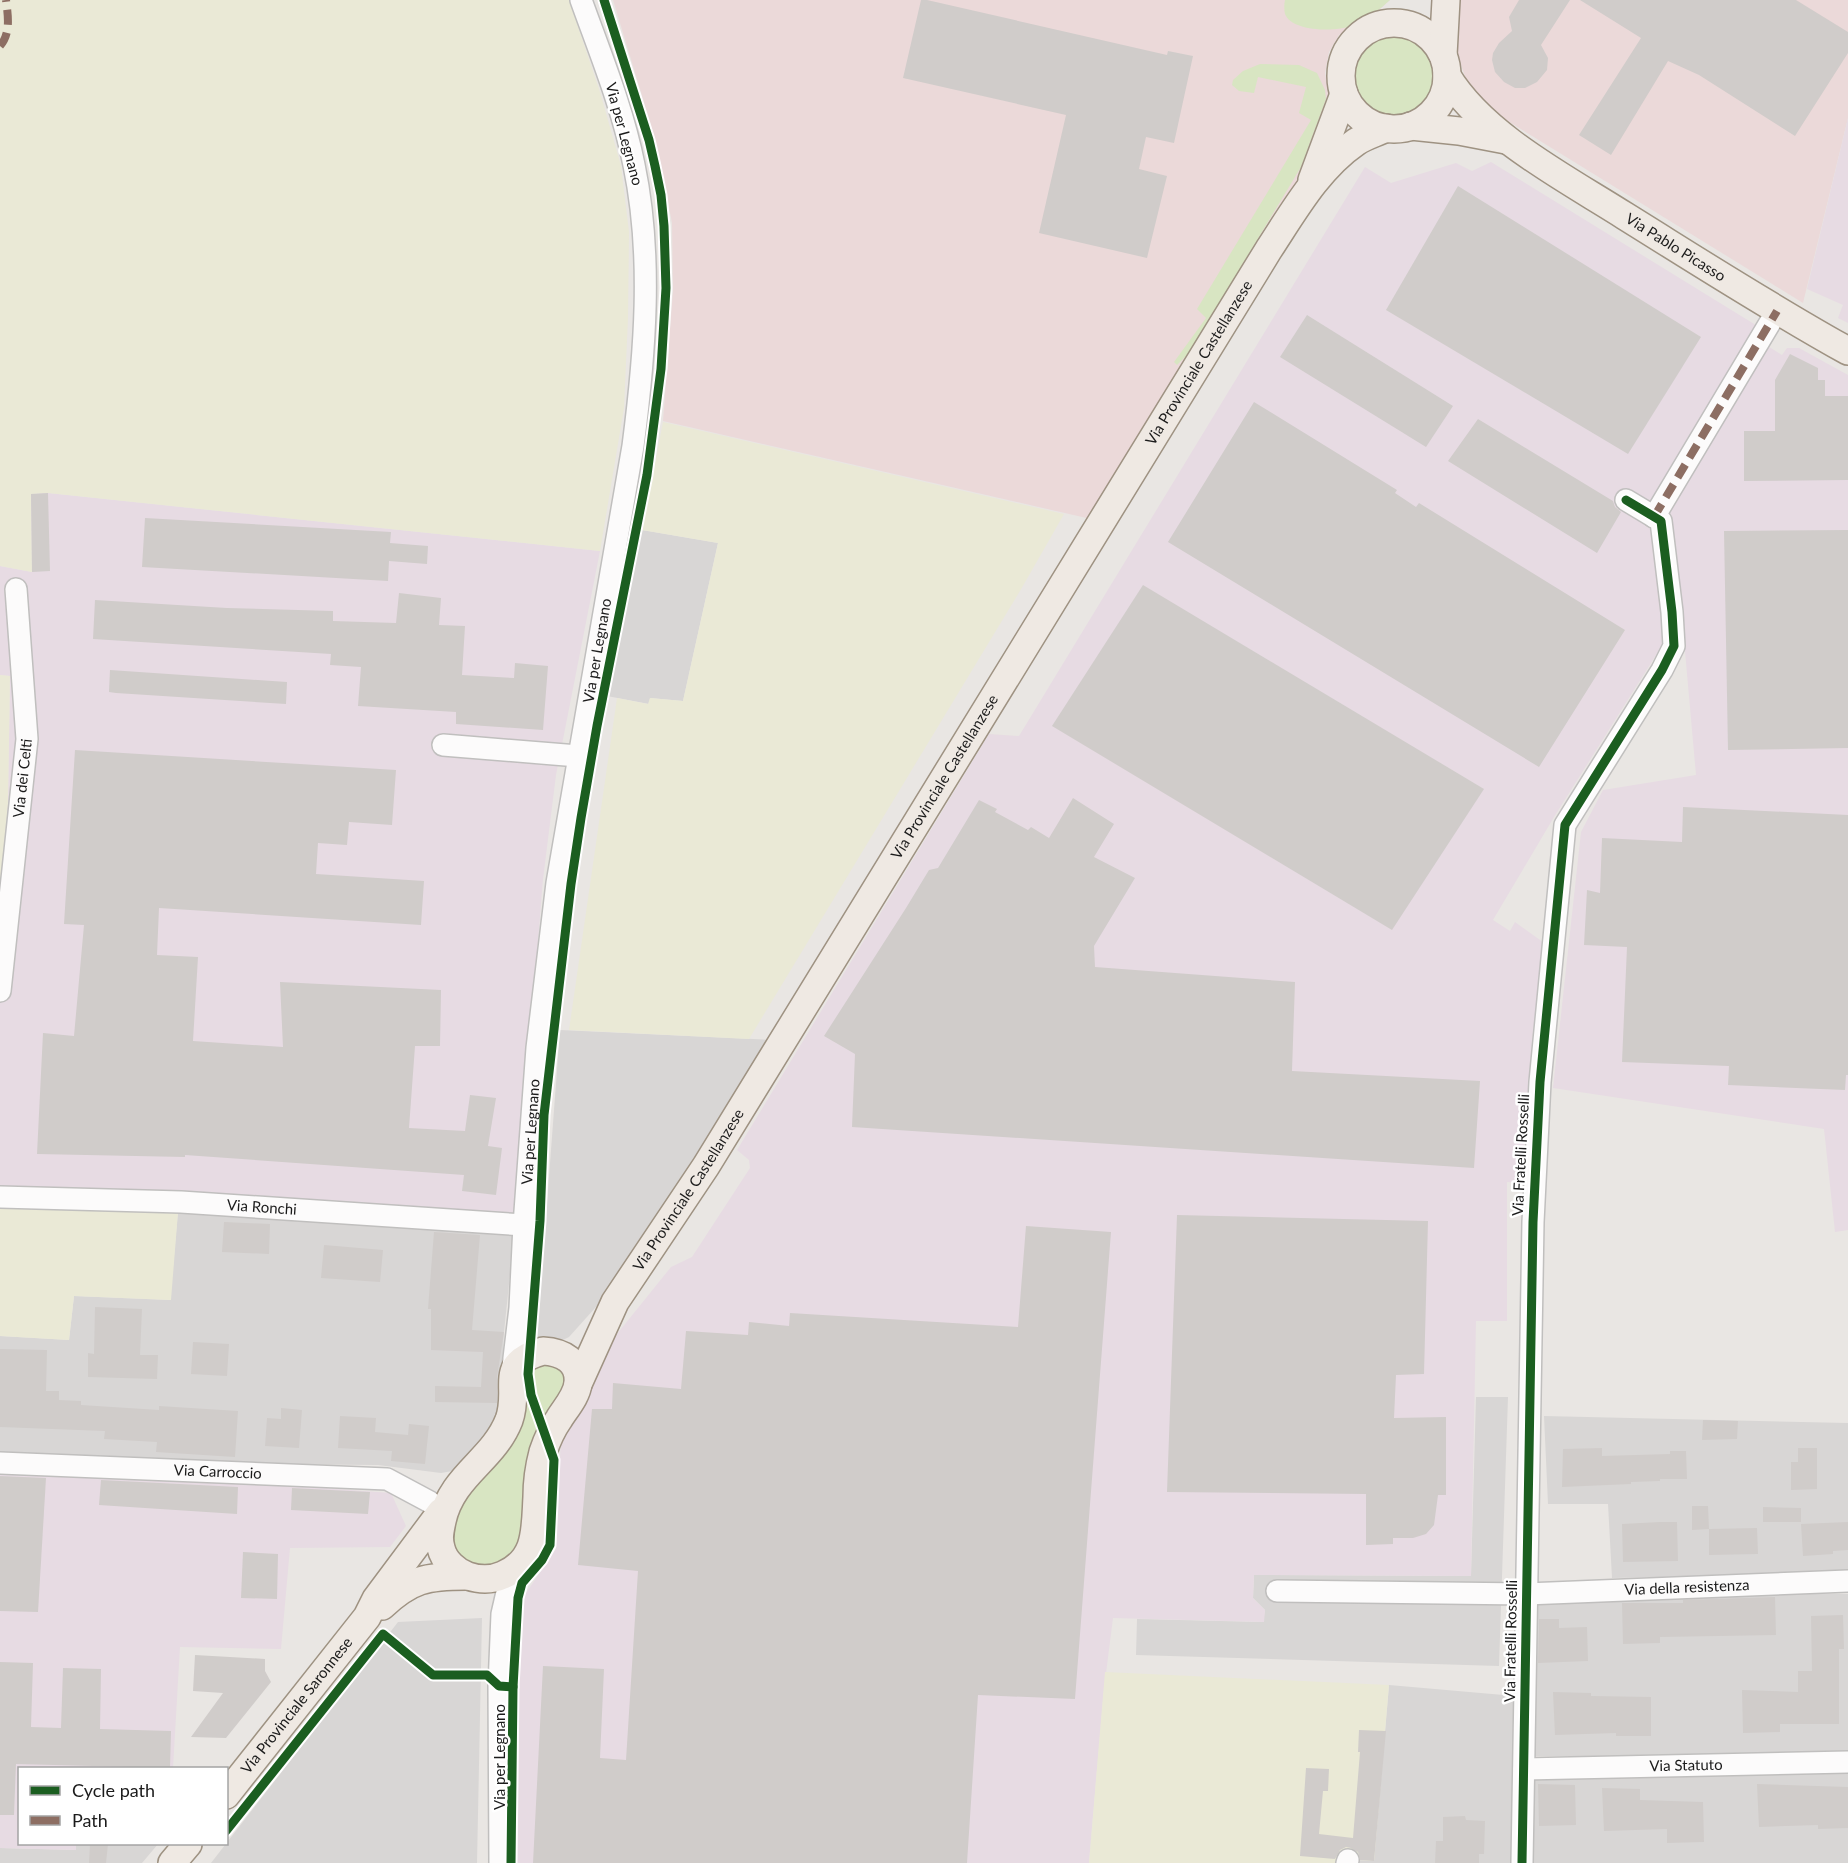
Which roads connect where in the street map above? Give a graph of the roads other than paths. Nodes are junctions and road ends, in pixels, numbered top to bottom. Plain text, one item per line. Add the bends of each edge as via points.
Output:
1 (581, 0) edge
2 (1401, 0) edge
3 (1446, 0) edge
4 (1380, 25) junction
5 (1445, 65) junction
6 (1344, 94) junction
7 (1399, 127) junction
8 (1506, 140) junction
9 (1308, 189) junction
10 (1777, 311) junction
11 (1848, 351) edge
12 (1626, 501) dead end
13 (1654, 518) junction
14 (16, 589) dead end
15 (442, 745) dead end
16 (578, 756) junction
17 (0, 991) edge
18 (0, 1197) edge
19 (524, 1225) junction
20 (615, 1302) junction
21 (520, 1308) junction
22 (549, 1352) junction
23 (512, 1375) junction
24 (578, 1384) junction
25 (0, 1463) edge
26 (438, 1504) junction
27 (523, 1562) junction
28 (473, 1577) junction
29 (1848, 1581) edge
30 (1277, 1590) dead end
31 (1526, 1594) junction
32 (502, 1614) junction
33 (367, 1617) junction
34 (1848, 1762) edge
35 (1524, 1769) junction
36 (228, 1792) edge
37 (187, 1845) edge
38 (172, 1863) edge
39 (500, 1863) edge
40 (1522, 1863) edge

1 - 16 street, Via per Legnano via 634,162 642,224 644,306 633,446
2 - 4 main road
3 - 5 main road
4 - 5 main road via 1410,25 1424,32 1435,42
4 - 6 main road via 1362,34 1348,49 1341,74
5 - 7 main road via 1444,92 1437,107 1426,118
5 - 8 main road, Via Pablo Picasso via 1456,91
6 - 7 main road via 1360,117 1372,124
6 - 9 main road
7 - 8 main road, Via Pablo Picasso via 1459,131
7 - 9 main road via 1357,141
8 - 10 main road, Via Pablo Picasso
9 - 20 main road, Via Provinciale Castellanzese via 706,1166
10 - 11 main road, Via Pablo Picasso
10 - 13 street
12 - 13 street
13 - 31 street, Via Fratelli Rosselli via 1661,521 1674,646 1565,825 1539,1094
14 - 17 street, Via dei Celti via 27,738
15 - 16 street
16 - 19 street, Via per Legnano via 556,883 537,1048
18 - 19 street, Via Ronchi via 185,1202
19 - 21 street, Via per Legnano
20 - 22 main road, Via Provinciale Castellanzese via 567,1346
20 - 24 main road, Via Provinciale Castellanzese
21 - 22 street, Via per Legnano via 527,1338 535,1347
21 - 23 street, Via per Legnano
22 - 23 main road, Via Provinciale Castellanzese via 529,1355 519,1362
22 - 24 main road via 568,1358 576,1367
23 - 26 main road, Via Provinciale Saronnese via 513,1404 497,1441
24 - 27 main road, Via Provinciale Castellanzese via 544,1452 538,1478 535,1535
25 - 26 street, Via Carroccio via 387,1479
26 - 28 main road via 442,1553 448,1563
26 - 33 main road, Via Provinciale Saronnese
27 - 28 main road, Via Provinciale Saronnese via 494,1579
27 - 32 street, Via per Legnano via 508,1588
28 - 32 street, Via per Legnano via 492,1588
28 - 33 main road, Via Provinciale Saronnese via 424,1578 396,1593
29 - 31 street, Via della resistenza
30 - 31 street, Via Fratelli Rosselli
31 - 35 street, Via Fratelli Rosselli
32 - 39 street, Via per Legnano
33 - 36 main road, Via Provinciale Saronnese
34 - 35 street, Via Statuto
35 - 40 street, Via Fratelli Rosselli
37 - 38 main road

